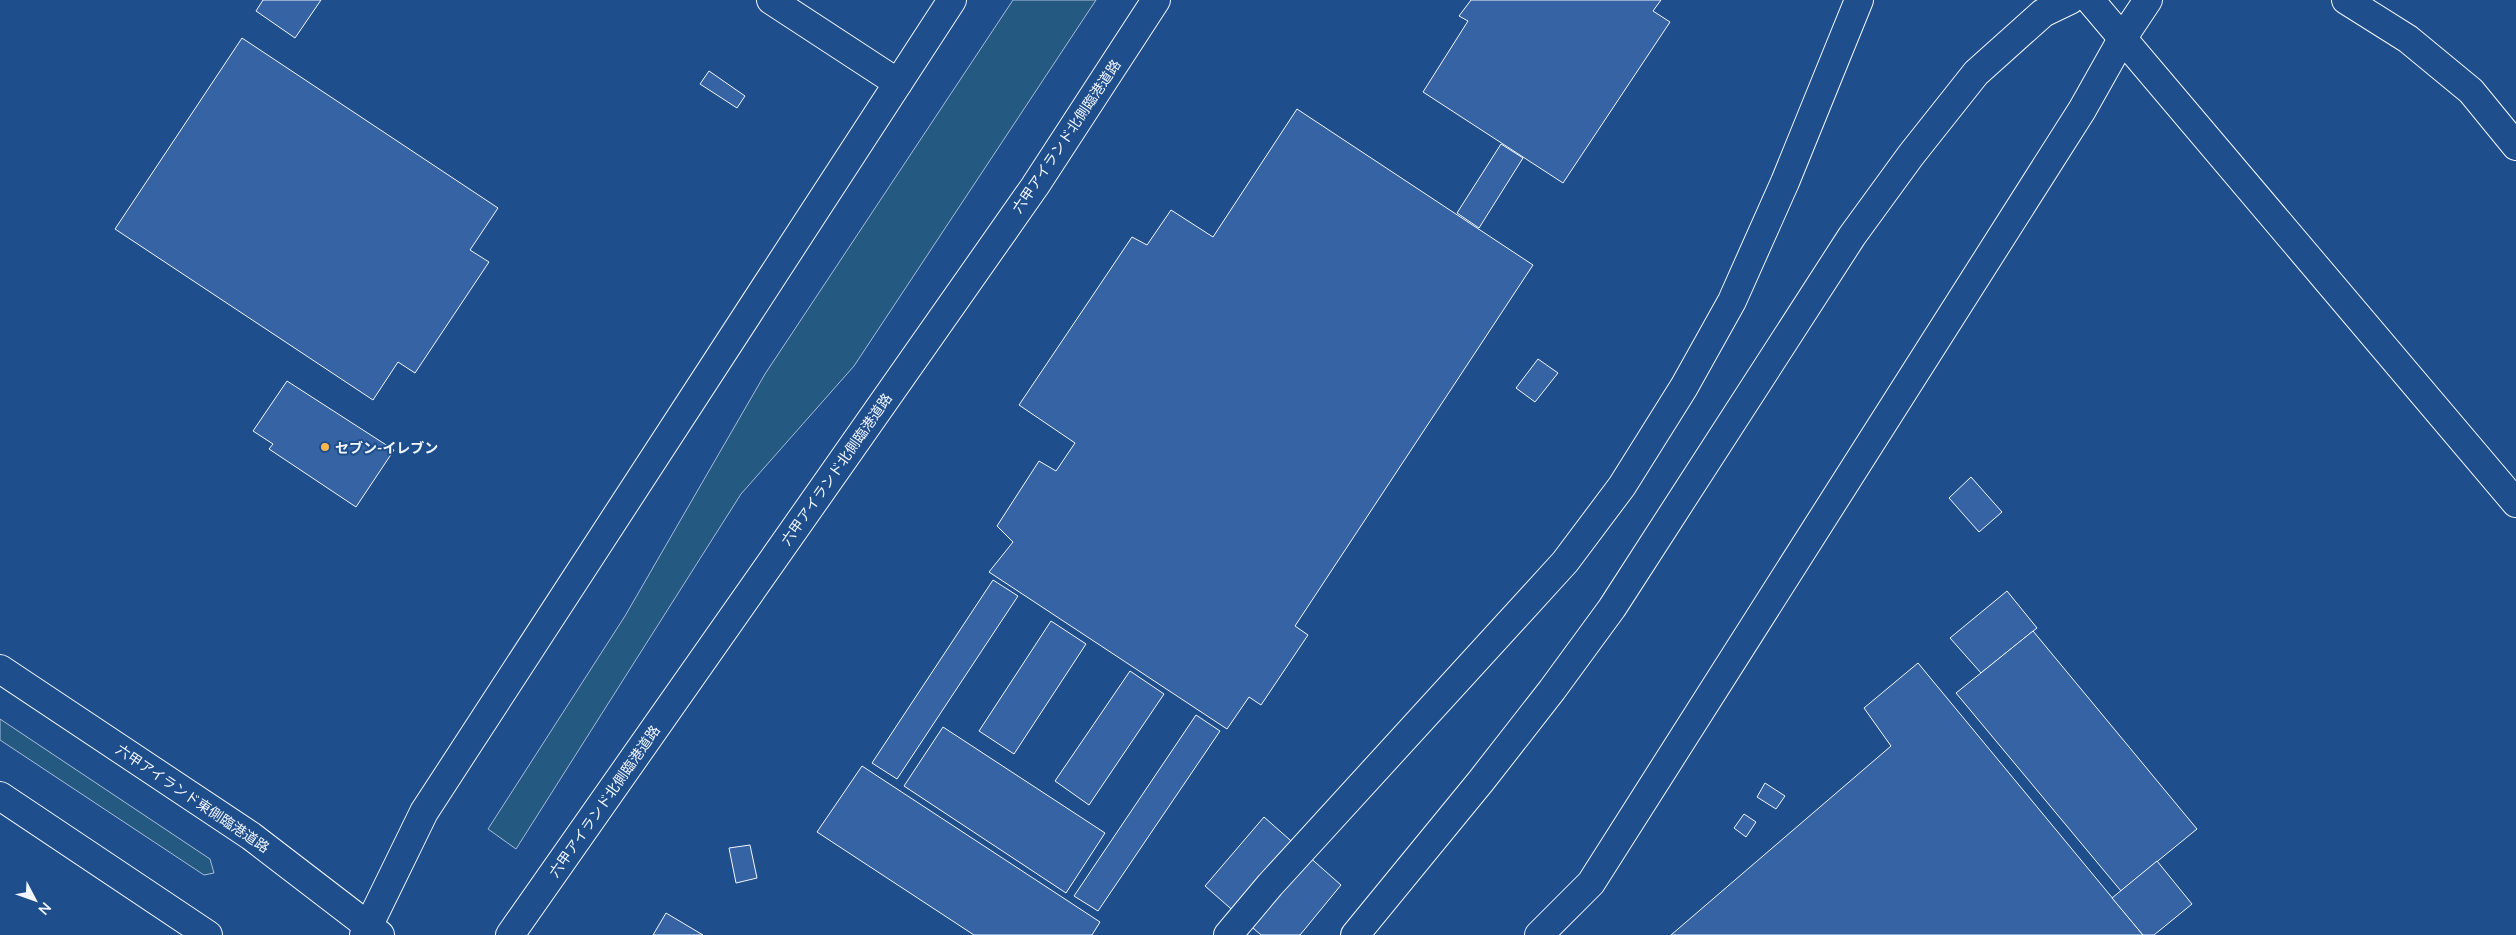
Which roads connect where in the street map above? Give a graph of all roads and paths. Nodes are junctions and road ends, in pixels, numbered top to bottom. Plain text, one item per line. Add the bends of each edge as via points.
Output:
1 (771, 0) edge
2 (952, 0) edge
3 (1156, 0) edge
4 (1859, 0) edge
5 (2070, 0) edge
6 (2090, 0) edge
7 (2148, 0) edge
8 (2346, 0) edge
9 (2122, 39) junction
10 (898, 83) junction
11 (2516, 146) edge
12 (2516, 503) edge
13 (0, 669) edge
14 (0, 796) edge
15 (370, 932) edge
16 (208, 935) edge
17 (510, 935) edge
18 (1228, 935) edge
19 (1355, 935) edge
20 (1539, 935) edge

1 - 10 main road
2 - 10 main road
3 - 17 main road, 六甲アイランド北側臨港道路 via 1035,186
4 - 18 main road via 1785,182 1732,301 1684,387 1622,486 1565,562
5 - 19 main road via 2043,12 1976,73 1911,155 1852,236 1612,608 1482,781
6 - 9 main road
7 - 9 main road
8 - 11 main road via 2408,39 2472,92
9 - 12 main road
9 - 20 main road via 2082,110 1591,883
10 - 15 main road via 424,812
13 - 15 main road, 六甲アイランド東側臨港道路 via 251,836
14 - 16 main road

